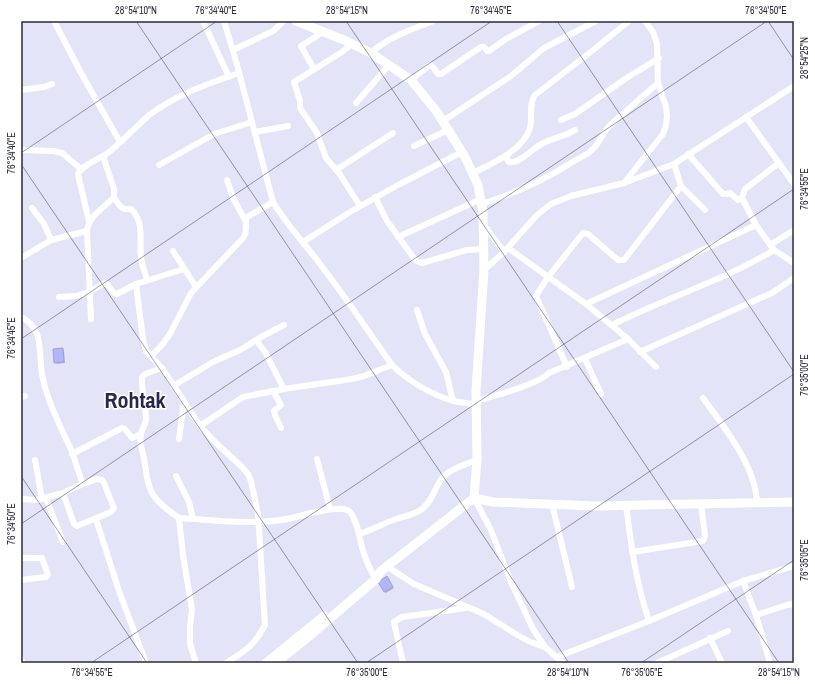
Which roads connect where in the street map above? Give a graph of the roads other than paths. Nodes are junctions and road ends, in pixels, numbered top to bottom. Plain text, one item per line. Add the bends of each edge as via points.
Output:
1 (54, 21) edge
2 (203, 21) edge
3 (224, 21) edge
4 (284, 21) edge
5 (433, 21) edge
6 (539, 21) edge
7 (596, 21) edge
8 (629, 21) edge
9 (645, 21) edge
10 (302, 22) edge
11 (323, 32) junction
12 (352, 44) junction
13 (233, 50) junction
14 (371, 53) junction
15 (659, 58) junction
16 (389, 65) junction
17 (314, 69) junction
18 (239, 73) junction
19 (229, 77) junction
20 (411, 80) junction
21 (658, 83) junction
22 (52, 84) dead end
23 (794, 86) edge
24 (21, 90) edge
25 (356, 103) dead end
26 (746, 117) junction
27 (561, 120) dead end
28 (443, 121) junction
29 (252, 122) junction
30 (288, 126) dead end
31 (448, 130) junction
32 (575, 130) dead end
33 (255, 132) junction
34 (393, 133) dead end
35 (120, 142) junction
36 (414, 146) dead end
37 (21, 150) edge
38 (462, 152) junction
39 (688, 154) junction
40 (103, 156) junction
41 (505, 156) junction
42 (779, 163) junction
43 (674, 164) junction
44 (159, 165) dead end
45 (81, 169) junction
46 (336, 170) junction
47 (473, 173) junction
48 (227, 180) dead end
49 (624, 184) junction
50 (794, 184) edge
51 (681, 186) junction
52 (114, 197) junction
53 (375, 197) junction
54 (742, 198) junction
55 (273, 202) junction
56 (482, 202) junction
57 (360, 206) junction
58 (32, 208) dead end
59 (705, 210) dead end
60 (245, 220) junction
61 (89, 221) junction
62 (484, 225) junction
63 (756, 225) junction
64 (794, 230) edge
65 (87, 231) junction
66 (398, 237) junction
67 (51, 240) junction
68 (303, 242) junction
69 (770, 245) junction
70 (483, 249) junction
71 (506, 250) junction
72 (774, 250) junction
73 (173, 251) dead end
74 (21, 258) edge
75 (794, 263) edge
76 (184, 268) junction
77 (484, 270) junction
78 (548, 277) junction
79 (794, 278) edge
80 (147, 280) junction
81 (136, 284) junction
82 (196, 287) junction
83 (89, 292) junction
84 (59, 297) dead end
85 (586, 304) junction
86 (417, 310) dead end
87 (21, 317) edge
88 (91, 319) dead end
89 (284, 325) dead end
90 (612, 325) junction
91 (628, 339) junction
92 (256, 340) junction
93 (640, 352) junction
94 (152, 356) junction
95 (585, 359) junction
96 (392, 365) junction
97 (567, 367) junction
98 (656, 367) dead end
99 (162, 368) junction
100 (173, 386) junction
101 (284, 389) junction
102 (273, 391) junction
103 (601, 394) dead end
104 (703, 398) dead end
105 (453, 401) junction
106 (184, 402) junction
107 (476, 403) junction
108 (200, 426) junction
109 (282, 428) dead end
110 (141, 434) junction
111 (179, 439) dead end
112 (72, 454) junction
113 (317, 459) dead end
114 (35, 460) dead end
115 (477, 460) junction
116 (176, 476) dead end
117 (83, 484) junction
118 (63, 493) junction
119 (44, 498) junction
120 (474, 498) junction
121 (21, 499) edge
122 (794, 502) edge
123 (701, 503) junction
124 (757, 503) junction
125 (552, 504) junction
126 (626, 505) junction
127 (330, 509) junction
128 (179, 518) junction
129 (96, 519) junction
130 (193, 519) junction
131 (259, 522) junction
132 (359, 534) junction
133 (63, 542) dead end
134 (632, 552) junction
135 (21, 558) edge
136 (794, 566) edge
137 (379, 573) junction
138 (21, 580) edge
139 (743, 581) junction
140 (572, 587) dead end
141 (794, 606) edge
142 (468, 608) junction
143 (756, 615) junction
144 (649, 622) junction
145 (728, 631) dead end
146 (710, 638) junction
147 (544, 647) junction
148 (557, 657) junction
149 (21, 659) edge
150 (668, 661) edge
151 (23, 663) edge
152 (146, 663) edge
153 (196, 663) edge
154 (226, 663) edge
155 (266, 663) edge
156 (276, 663) edge
157 (403, 663) edge
158 (563, 663) edge
159 (657, 663) edge
160 (722, 663) edge
161 (770, 663) edge

1 - 35 street
2 - 19 street
3 - 13 street
4 - 13 street via 273,31
5 - 14 street via 391,38
6 - 20 street via 489,51 484,46 481,47 441,74 430,65
7 - 28 street via 544,48 506,80
8 - 41 street via 535,95 531,104 527,136
9 - 15 street via 656,38
10 - 11 street
11 - 12 street
11 - 17 street via 301,46
12 - 14 street
12 - 17 street
13 - 18 street
14 - 16 street
15 - 21 street
15 - 27 street via 575,114
16 - 20 street
16 - 25 street
17 - 46 street via 295,80 294,85 300,108 318,133 326,158
18 - 19 street
18 - 29 street
19 - 35 street via 178,97 148,117
20 - 28 street
21 - 49 street via 666,107 666,125
21 - 56 street via 604,131 591,151 521,190
22 - 24 street
23 - 26 street
26 - 39 street
26 - 42 street
28 - 31 street
29 - 33 street
29 - 44 street via 214,134
30 - 33 street
31 - 36 street
31 - 38 street
32 - 41 street via 544,143 515,162 509,162
33 - 55 street
34 - 46 street
35 - 40 street
37 - 45 street via 62,153
38 - 47 street
38 - 53 street
39 - 43 street
39 - 54 street via 723,194 730,193 738,200
40 - 45 street
40 - 52 street via 114,189
41 - 47 street
42 - 50 street
42 - 54 street via 745,189
43 - 49 street
43 - 51 street
45 - 61 street via 78,175
46 - 57 street
47 - 56 street
48 - 60 street
49 - 71 street via 571,196 551,204 537,215
51 - 59 street
51 - 78 street via 624,260 618,260 588,234 583,233
52 - 61 street
52 - 80 street via 122,208 135,212 141,232 141,258
53 - 57 street
53 - 66 street via 383,215
54 - 63 street
55 - 60 street via 249,214
55 - 68 street
56 - 62 street
56 - 66 street
57 - 68 street
58 - 67 street via 44,224
60 - 82 street via 247,230 244,237
61 - 65 street
62 - 70 street
62 - 71 street
63 - 69 street
63 - 85 street
64 - 69 street
65 - 67 street
65 - 83 street
66 - 70 street via 418,263 467,250
67 - 74 street
68 - 96 street
69 - 72 street
70 - 77 street
71 - 77 street
71 - 78 street
72 - 75 street
72 - 90 street via 757,261 643,309
73 - 76 street
76 - 80 street
76 - 82 street
77 - 107 street
78 - 85 street
78 - 97 street via 536,296
79 - 93 street via 772,293
80 - 81 street
81 - 83 street via 115,294 105,283
81 - 94 street via 142,339 146,351
82 - 94 street via 170,334
83 - 84 street
83 - 88 street
85 - 90 street
86 - 105 street via 426,334 446,372
87 - 112 street via 30,324 40,341 42,374 47,396
89 - 92 street
90 - 91 street
91 - 93 street
91 - 95 street
92 - 100 street via 212,362
92 - 101 street
93 - 98 street
94 - 99 street
95 - 97 street
95 - 103 street
96 - 101 street via 352,379
96 - 105 street via 418,385
97 - 107 street via 549,373 541,380
99 - 100 street
99 - 110 street via 142,377 146,424
100 - 106 street
101 - 102 street
102 - 108 street via 243,397
102 - 109 street via 281,404 274,411
104 - 124 street via 748,468 754,480
105 - 107 street
106 - 108 street
106 - 111 street
107 - 115 street
108 - 131 street via 248,474
110 - 112 street via 132,438 122,428
110 - 128 street via 150,489 154,498
112 - 117 street
113 - 127 street
114 - 119 street
115 - 120 street
115 - 132 street via 460,466 444,476 432,500 421,510
116 - 130 street via 189,502
117 - 118 street
117 - 129 street via 97,479 102,480 113,506 111,512
118 - 119 street
118 - 129 street via 75,525
119 - 121 street
119 - 133 street
120 - 125 street via 493,502
120 - 137 street
120 - 147 street via 491,530 533,629
122 - 124 street
123 - 124 street
123 - 126 street
123 - 134 street via 705,536 703,542
125 - 126 street
125 - 140 street
126 - 134 street
127 - 131 street via 289,519
127 - 132 street via 347,509
128 - 130 street
128 - 153 street via 192,610 190,644
129 - 152 street
130 - 131 street
131 - 154 street via 265,625 252,645
132 - 137 street via 364,553
134 - 144 street
135 - 138 street via 42,558 48,575
136 - 139 street
137 - 142 street via 419,586
137 - 155 street
137 - 156 street
139 - 143 street
139 - 144 street
141 - 143 street via 787,605
142 - 147 street
142 - 157 street via 397,619 394,622
143 - 161 street
144 - 148 street
145 - 146 street
146 - 150 street
146 - 160 street
147 - 148 street
148 - 158 street
149 - 151 street
150 - 159 street

